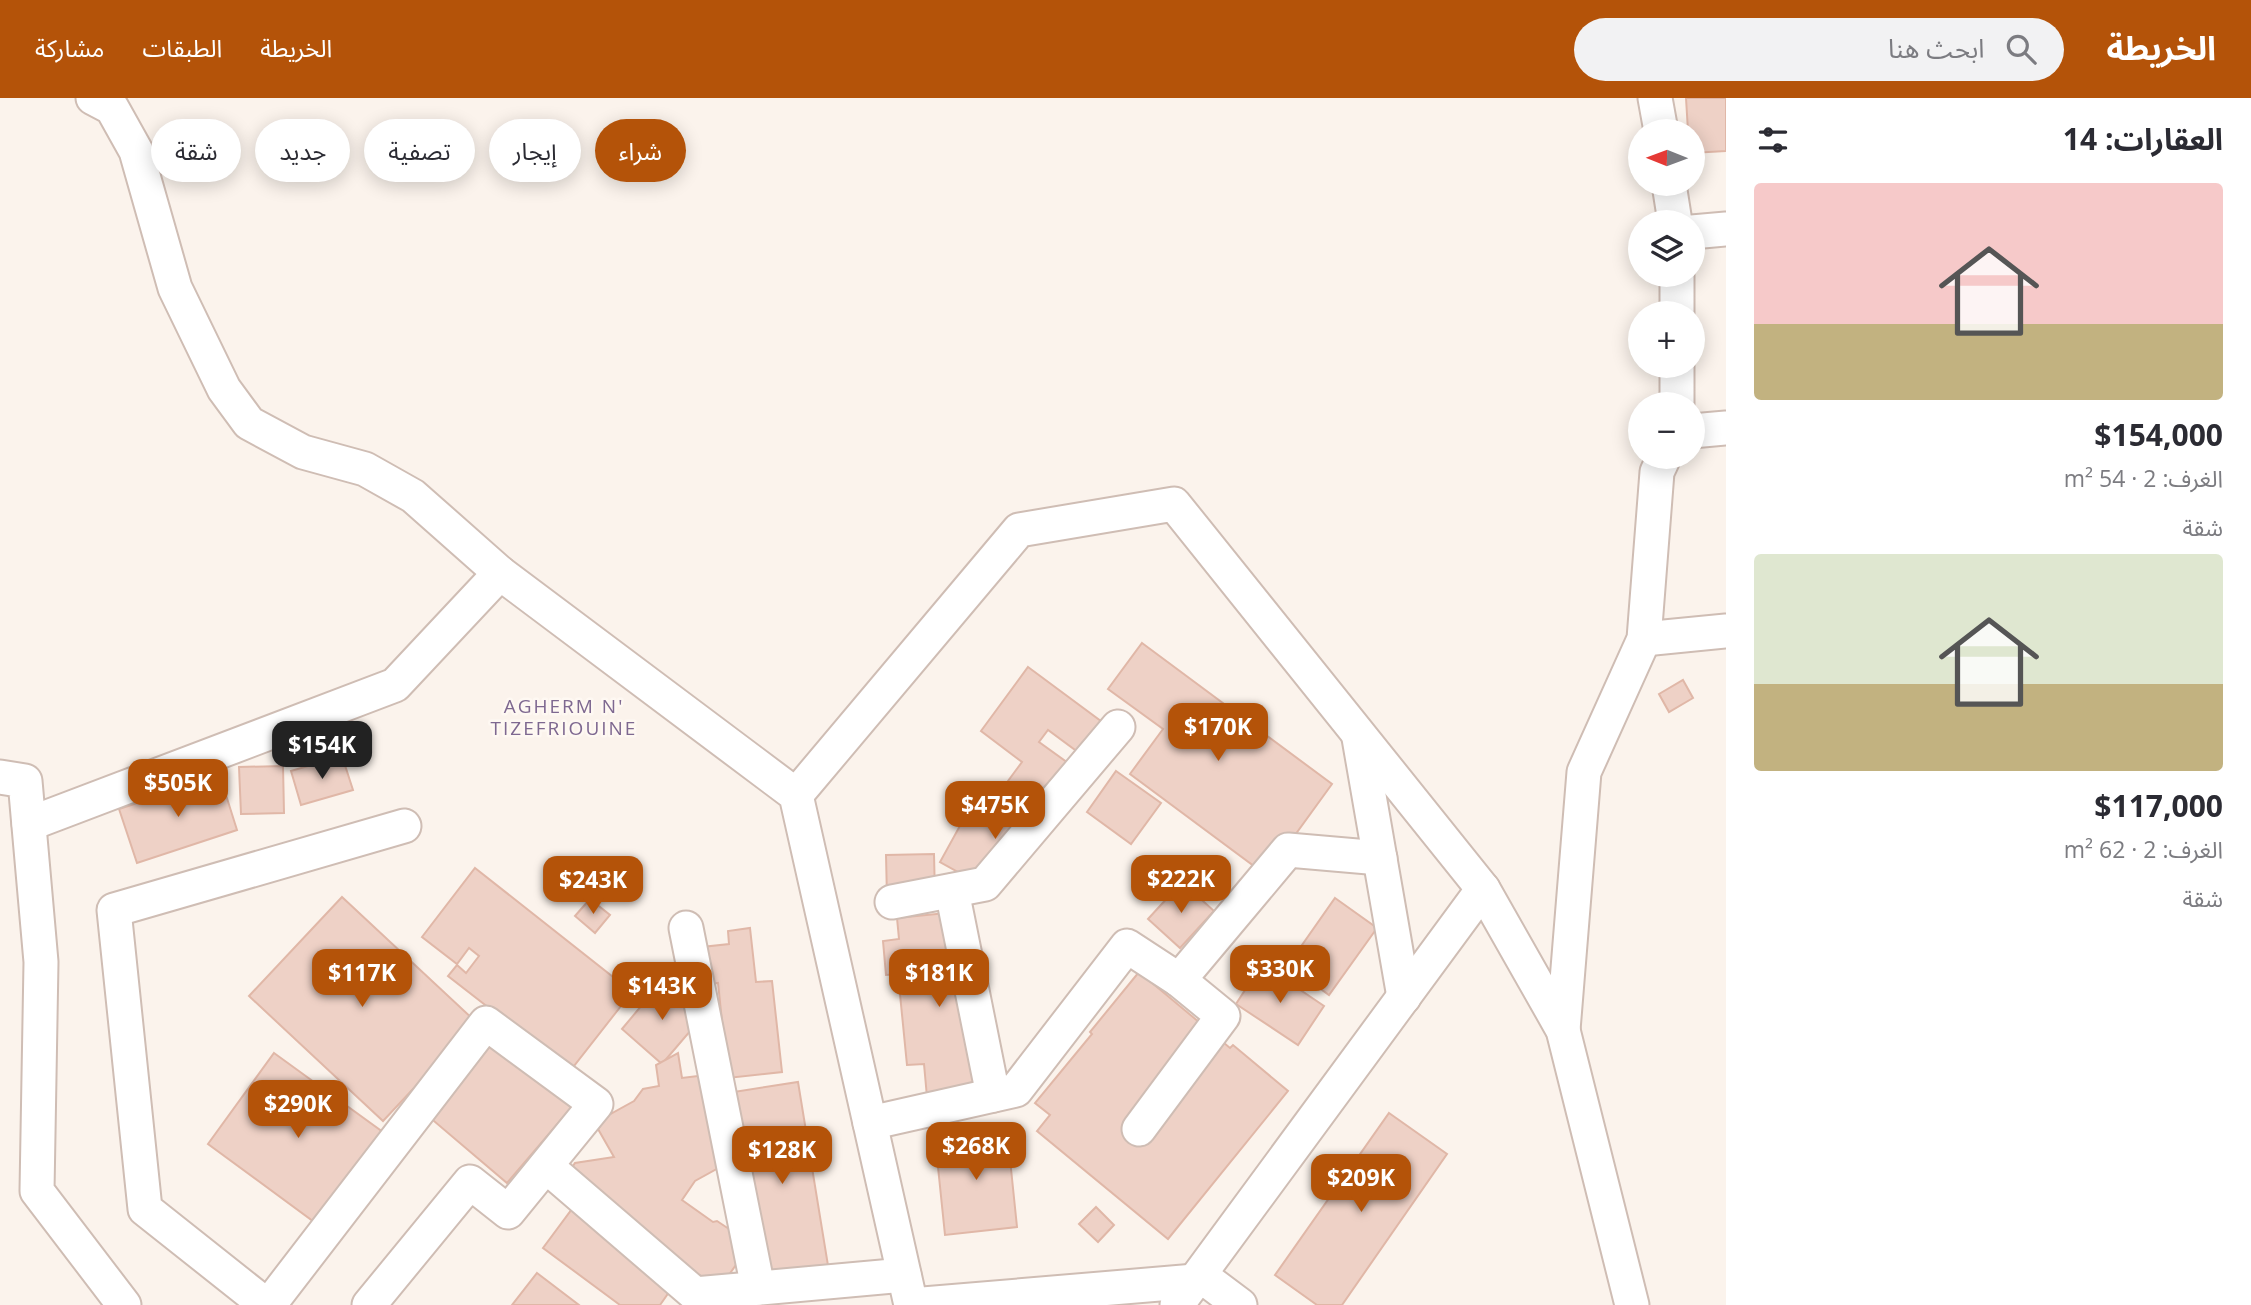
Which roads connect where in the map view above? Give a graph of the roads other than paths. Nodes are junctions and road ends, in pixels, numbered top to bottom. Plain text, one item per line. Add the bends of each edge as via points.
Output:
1 (93, 98) edge
2 (1655, 98) edge
3 (1659, 119) edge
4 (1726, 229) edge
5 (1705, 231) edge
6 (1726, 428) edge
7 (1705, 430) edge
8 (1658, 469) edge
9 (500, 573) junction
10 (1726, 631) edge
11 (1644, 639) junction
12 (1118, 727) dead end
13 (1359, 734) junction
14 (0, 777) edge
15 (796, 794) junction
16 (29, 824) junction
17 (404, 826) dead end
18 (1380, 858) junction
19 (1483, 889) junction
20 (952, 891) junction
21 (892, 902) dead end
22 (686, 929) dead end
23 (1179, 980) junction
24 (1404, 997) junction
25 (1563, 1030) junction
26 (993, 1095) junction
27 (870, 1123) junction
28 (1139, 1129) dead end
29 (546, 1166) junction
30 (1191, 1287) edge
31 (758, 1288) junction
32 (909, 1295) edge
33 (694, 1299) edge
34 (124, 1305) edge
35 (268, 1305) edge
36 (369, 1305) edge
37 (1240, 1305) edge
38 (1632, 1305) edge

1 - 9 street via 112,108 136,151 175,288 224,389 249,423 303,453 365,470 413,496
2 - 3 street
4 - 5 street
6 - 7 street
8 - 11 street
9 - 15 street
9 - 16 street via 395,685
10 - 11 street
11 - 25 street via 1584,772
12 - 20 street via 985,884
13 - 15 street via 1174,504 1019,530
13 - 18 street
13 - 19 street
14 - 16 street via 25,781
15 - 27 street
16 - 34 street via 41,962 37,1191
17 - 35 street via 114,910 145,1209
18 - 23 street via 1287,850
18 - 24 street
19 - 24 street
19 - 25 street
20 - 21 street
20 - 26 street
22 - 31 street
23 - 26 street via 1127,946 1016,1090
23 - 28 street via 1223,1016
24 - 30 street
25 - 38 street
26 - 27 street
27 - 32 street
29 - 33 street
29 - 35 street via 596,1104 486,1023
29 - 36 street via 508,1212 470,1182
30 - 32 street
30 - 37 street
31 - 32 street
31 - 33 street

